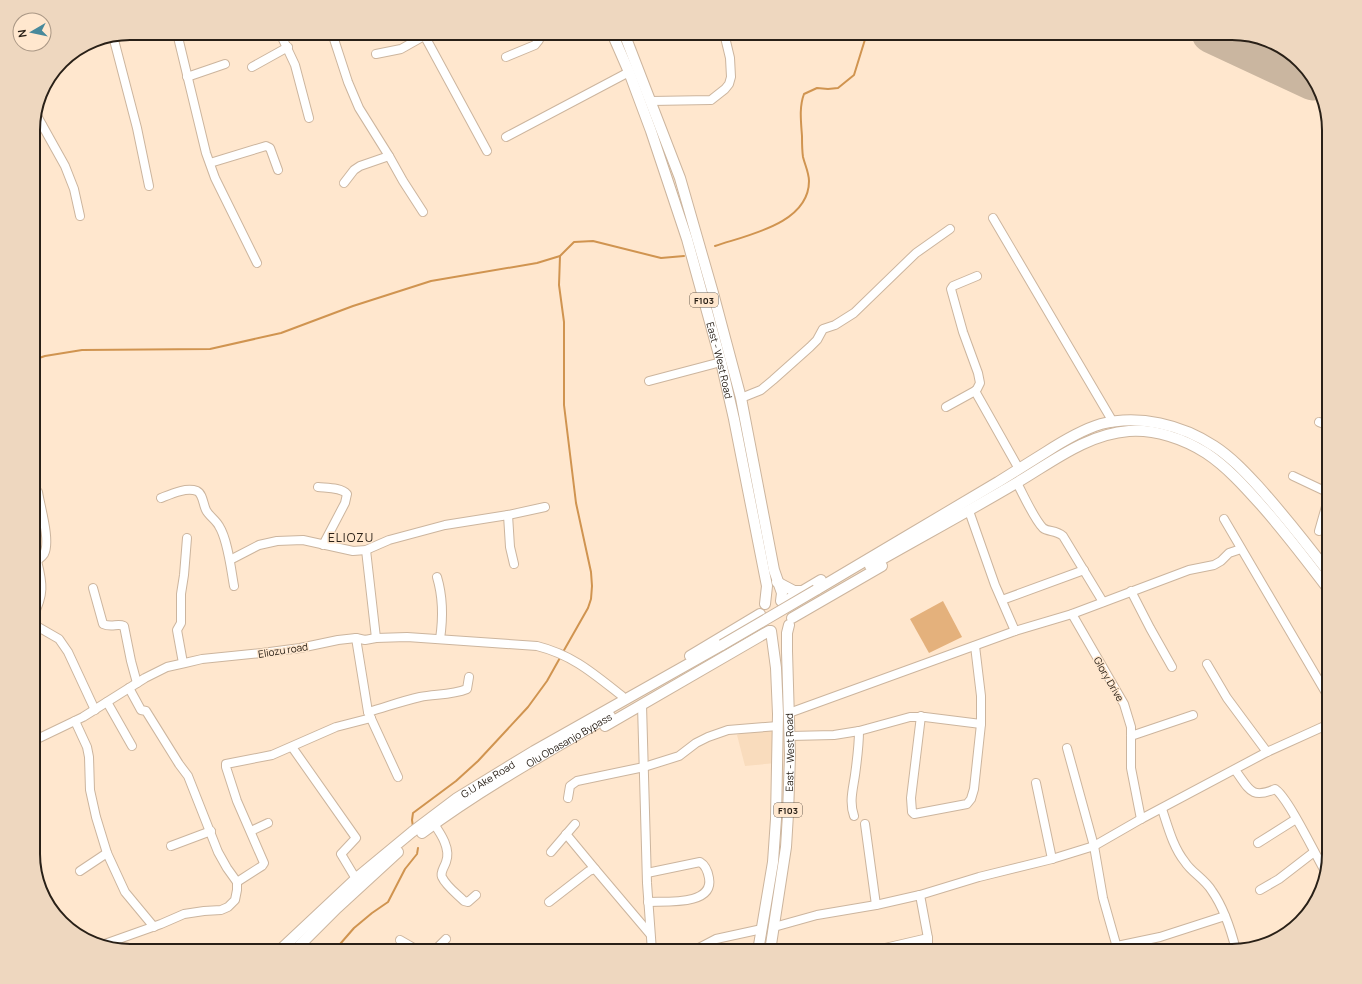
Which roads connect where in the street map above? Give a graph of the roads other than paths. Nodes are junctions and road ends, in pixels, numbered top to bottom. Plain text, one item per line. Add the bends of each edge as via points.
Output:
1 (179, 40) edge
2 (284, 40) edge
3 (334, 40) edge
4 (414, 40) edge
5 (426, 40) edge
6 (539, 40) edge
7 (615, 40) edge
8 (627, 40) edge
9 (726, 40) edge
10 (114, 42) edge
11 (288, 47) junction
12 (376, 54) dead end
13 (506, 58) dead end
14 (225, 64) dead end
15 (252, 67) dead end
16 (629, 72) junction
17 (187, 78) junction
18 (651, 101) junction
19 (309, 118) dead end
20 (40, 122) edge
21 (42, 125) joint
22 (506, 137) dead end
23 (487, 151) dead end
24 (389, 156) junction
25 (210, 163) junction
26 (278, 170) dead end
27 (344, 184) dead end
28 (149, 186) dead end
29 (423, 212) dead end
30 (80, 216) dead end
31 (993, 218) dead end
32 (950, 229) dead end
33 (257, 263) dead end
34 (977, 276) dead end
35 (721, 362) junction
36 (649, 381) dead end
37 (975, 391) junction
38 (740, 398) junction
39 (946, 407) dead end
40 (1113, 422) junction
41 (1319, 422) dead end
42 (1322, 423) edge
43 (1019, 469) junction
44 (1293, 476) dead end
45 (1017, 483) junction
46 (318, 487) dead end
47 (1322, 490) edge
48 (161, 498) dead end
49 (977, 500) junction
50 (40, 503) edge
51 (545, 507) dead end
52 (969, 512) junction
53 (508, 515) junction
54 (1224, 519) dead end
55 (1322, 520) edge
56 (1319, 531) dead end
57 (187, 538) dead end
58 (323, 545) junction
59 (1241, 549) junction
60 (366, 550) junction
61 (40, 557) edge
62 (230, 560) junction
63 (514, 564) dead end
64 (1322, 564) edge
65 (1084, 570) junction
66 (437, 577) dead end
67 (40, 581) edge
68 (1322, 581) edge
69 (777, 582) junction
70 (234, 586) dead end
71 (93, 588) dead end
72 (803, 591) junction
73 (1131, 591) junction
74 (40, 598) edge
75 (1002, 600) junction
76 (783, 602) junction
77 (1104, 602) junction
78 (765, 604) junction
79 (760, 614) junction
80 (1072, 614) junction
81 (790, 621) junction
82 (40, 628) edge
83 (770, 631) junction
84 (1015, 631) junction
85 (356, 638) junction
86 (376, 638) junction
87 (440, 639) junction
88 (975, 646) junction
89 (183, 663) junction
90 (1207, 664) dead end
91 (1172, 667) dead end
92 (469, 677) dead end
93 (137, 683) junction
94 (1322, 686) edge
95 (129, 688) junction
96 (622, 696) junction
97 (107, 702) junction
98 (642, 705) junction
99 (94, 710) junction
100 (789, 713) junction
101 (369, 715) junction
102 (1194, 715) dead end
103 (921, 716) junction
104 (76, 721) junction
105 (981, 724) junction
106 (778, 726) junction
107 (1322, 727) edge
108 (859, 731) junction
109 (790, 736) junction
110 (1131, 736) junction
111 (40, 738) edge
112 (132, 746) dead end
113 (292, 747) junction
114 (1067, 748) dead end
115 (1267, 752) junction
116 (535, 754) junction
117 (644, 767) junction
118 (1235, 770) junction
119 (398, 778) dead end
120 (1036, 783) dead end
121 (568, 798) dead end
122 (1162, 809) junction
123 (854, 816) dead end
124 (1141, 819) junction
125 (1296, 819) junction
126 (268, 823) dead end
127 (434, 824) junction
128 (575, 824) dead end
129 (864, 824) dead end
130 (211, 831) junction
131 (250, 831) junction
132 (566, 834) junction
133 (1258, 843) dead end
134 (171, 846) dead end
135 (1094, 846) junction
136 (551, 852) dead end
137 (1314, 852) junction
138 (107, 853) junction
139 (1052, 859) junction
140 (1321, 865) edge
141 (595, 869) junction
142 (80, 872) dead end
143 (647, 873) junction
144 (356, 878) junction
145 (237, 882) junction
146 (1260, 890) dead end
147 (476, 895) dead end
148 (920, 895) junction
149 (549, 902) dead end
150 (648, 902) junction
151 (876, 905) junction
152 (1225, 916) junction
153 (154, 927) junction
154 (774, 927) junction
155 (762, 929) junction
156 (650, 934) junction
157 (928, 938) junction
158 (446, 939) dead end
159 (400, 940) dead end
160 (112, 942) edge
161 (287, 944) edge
162 (301, 944) edge
163 (407, 944) edge
164 (441, 944) edge
165 (651, 944) edge
166 (706, 944) edge
167 (759, 944) edge
168 (771, 944) edge
169 (902, 944) edge
170 (928, 944) edge
171 (1117, 944) edge
172 (1136, 944) edge
173 (1234, 944) edge

1 - 17 street
2 - 11 street
3 - 24 street via 359,108
4 - 12 street via 401,49
5 - 23 street
6 - 13 street via 535,45
7 - 16 main road, East - West Road / F103
8 - 18 main road, East - West Road / F103
9 - 18 street via 731,78 725,89 711,100
10 - 28 street
11 - 15 street
11 - 19 street
14 - 17 street
16 - 22 street
16 - 35 main road, East - West Road / F103 via 687,238
17 - 25 street
18 - 38 main road, East - West Road / F103 via 680,178
20 - 21 street
21 - 30 street via 65,166
24 - 27 street via 360,166
24 - 29 street
25 - 26 street via 266,146 270,148
25 - 33 street
31 - 40 street
32 - 38 street via 916,253 854,313 823,329 817,340 774,380 761,390
34 - 37 street via 953,286 951,290 962,332 978,373 980,383
35 - 36 street
35 - 78 main road, East - West Road / F103 via 767,586
37 - 39 street
37 - 43 street
38 - 69 main road, East - West Road / F103
40 - 43 main road via 1086,429
40 - 64 main road via 1133,420 1165,424 1214,446 1239,466 1278,508
41 - 42 street
43 - 49 main road
44 - 47 street
45 - 49 main road
45 - 65 street via 1037,519 1044,528 1063,536
45 - 68 main road via 1100,436 1143,431 1175,438 1206,454 1230,472 1272,518
46 - 58 street via 339,489 347,494 345,503
48 - 62 street via 175,492 196,491 200,494 206,510 220,527
49 - 52 main road
49 - 72 main road via 922,521
49 - 116 main road, Olu Obasanjo Bypass
50 - 61 street via 46,544
51 - 53 street
52 - 75 street
52 - 81 main road
53 - 60 street via 445,525 389,540
53 - 63 street
54 - 59 street
55 - 56 street
57 - 89 street via 181,623 177,630
58 - 60 street via 353,551
58 - 62 street via 304,540 277,541 259,545
59 - 73 street via 1229,553 1214,565 1188,570
59 - 94 street
60 - 86 street
62 - 70 street
65 - 75 street
65 - 77 street
66 - 87 street via 442,600
67 - 74 street via 42,589
69 - 72 main road via 794,591
69 - 76 main road, East - West Road / F103
71 - 93 street via 103,624 124,626
72 - 76 main road
73 - 77 street
73 - 91 street
75 - 84 street
76 - 78 main road via 774,600
76 - 81 main road, F103 via 789,608
77 - 80 street
78 - 79 main road, F103
79 - 83 main road, F103 via 763,625
79 - 96 main road
80 - 84 street
80 - 110 street, Glory Drive via 1124,704
81 - 83 main road via 781,631
81 - 100 main road, East - West Road / F103 via 787,634
82 - 99 street via 59,639 68,652
83 - 98 main road
83 - 106 main road, East - West Road / F103 via 774,643
84 - 88 street
85 - 86 street, Eliozu road
85 - 89 street, Eliozu road via 262,654
85 - 101 street
86 - 87 street, Eliozu road
87 - 96 street, Eliozu road via 530,645 552,649 573,659
88 - 100 street
88 - 105 street
89 - 93 street, Eliozu road via 167,667
90 - 115 street via 1227,698
92 - 101 street via 467,689 460,692 420,697 389,705
93 - 95 street, Eliozu road
95 - 97 street, Eliozu road
95 - 130 street via 141,710 146,711 188,776
96 - 116 main road via 576,723
97 - 99 street, Eliozu road
97 - 112 street
98 - 116 main road via 566,747
98 - 117 street
99 - 104 street, Eliozu road
100 - 109 main road, East - West Road / F103
101 - 113 street
101 - 119 street
102 - 110 street
103 - 105 street
103 - 105 street via 911,798 914,814 967,804 971,800
103 - 108 street
104 - 111 street, Eliozu road
104 - 138 street via 87,747 90,790
106 - 117 street via 728,730 708,736 679,756
106 - 155 main road, East - West Road / F103 via 773,862
107 - 115 street
108 - 109 street via 834,735
108 - 123 street via 851,800
109 - 154 main road, East - West Road / F103 via 786,847
110 - 124 street, Glory Drive via 1131,768
113 - 131 street via 272,755 226,764 237,801
113 - 144 street via 356,838 341,854
114 - 135 street
115 - 118 street
116 - 127 main road, Olu Obasanjo Bypass
116 - 144 main road, G.U Ake Road via 452,802
117 - 121 street via 577,781 570,786
117 - 143 street
118 - 122 street
118 - 125 street via 1252,791 1258,794 1275,789 1280,792
120 - 139 street
122 - 124 street
122 - 152 street via 1169,831 1185,863 1213,891
124 - 135 street
125 - 133 street
125 - 137 street
126 - 131 street
127 - 147 street via 443,837 446,851 447,861 442,872 443,878 464,901 468,902
127 - 162 main road, Olu Obasanjo Bypass via 391,858
128 - 132 street
129 - 151 street
130 - 134 street
130 - 145 street via 218,852
131 - 145 street via 264,863
132 - 136 street
132 - 141 street
135 - 139 street
135 - 171 street via 1103,898
137 - 140 street
137 - 146 street
138 - 142 street
138 - 153 street via 125,892
139 - 148 street
141 - 149 street
141 - 156 street
143 - 150 street
143 - 150 street via 700,862 706,868 710,880 708,889 698,897
144 - 161 main road, G.U Ake Road
145 - 153 street via 235,900 228,907 184,914
148 - 151 street
148 - 157 street
150 - 156 street
151 - 154 street via 817,915
152 - 172 street
152 - 173 street
153 - 160 street
154 - 168 main road, East - West Road / F103
155 - 166 street via 716,939
155 - 167 main road, East - West Road / F103
156 - 165 street
157 - 169 street
157 - 170 street
158 - 164 street
159 - 163 street

